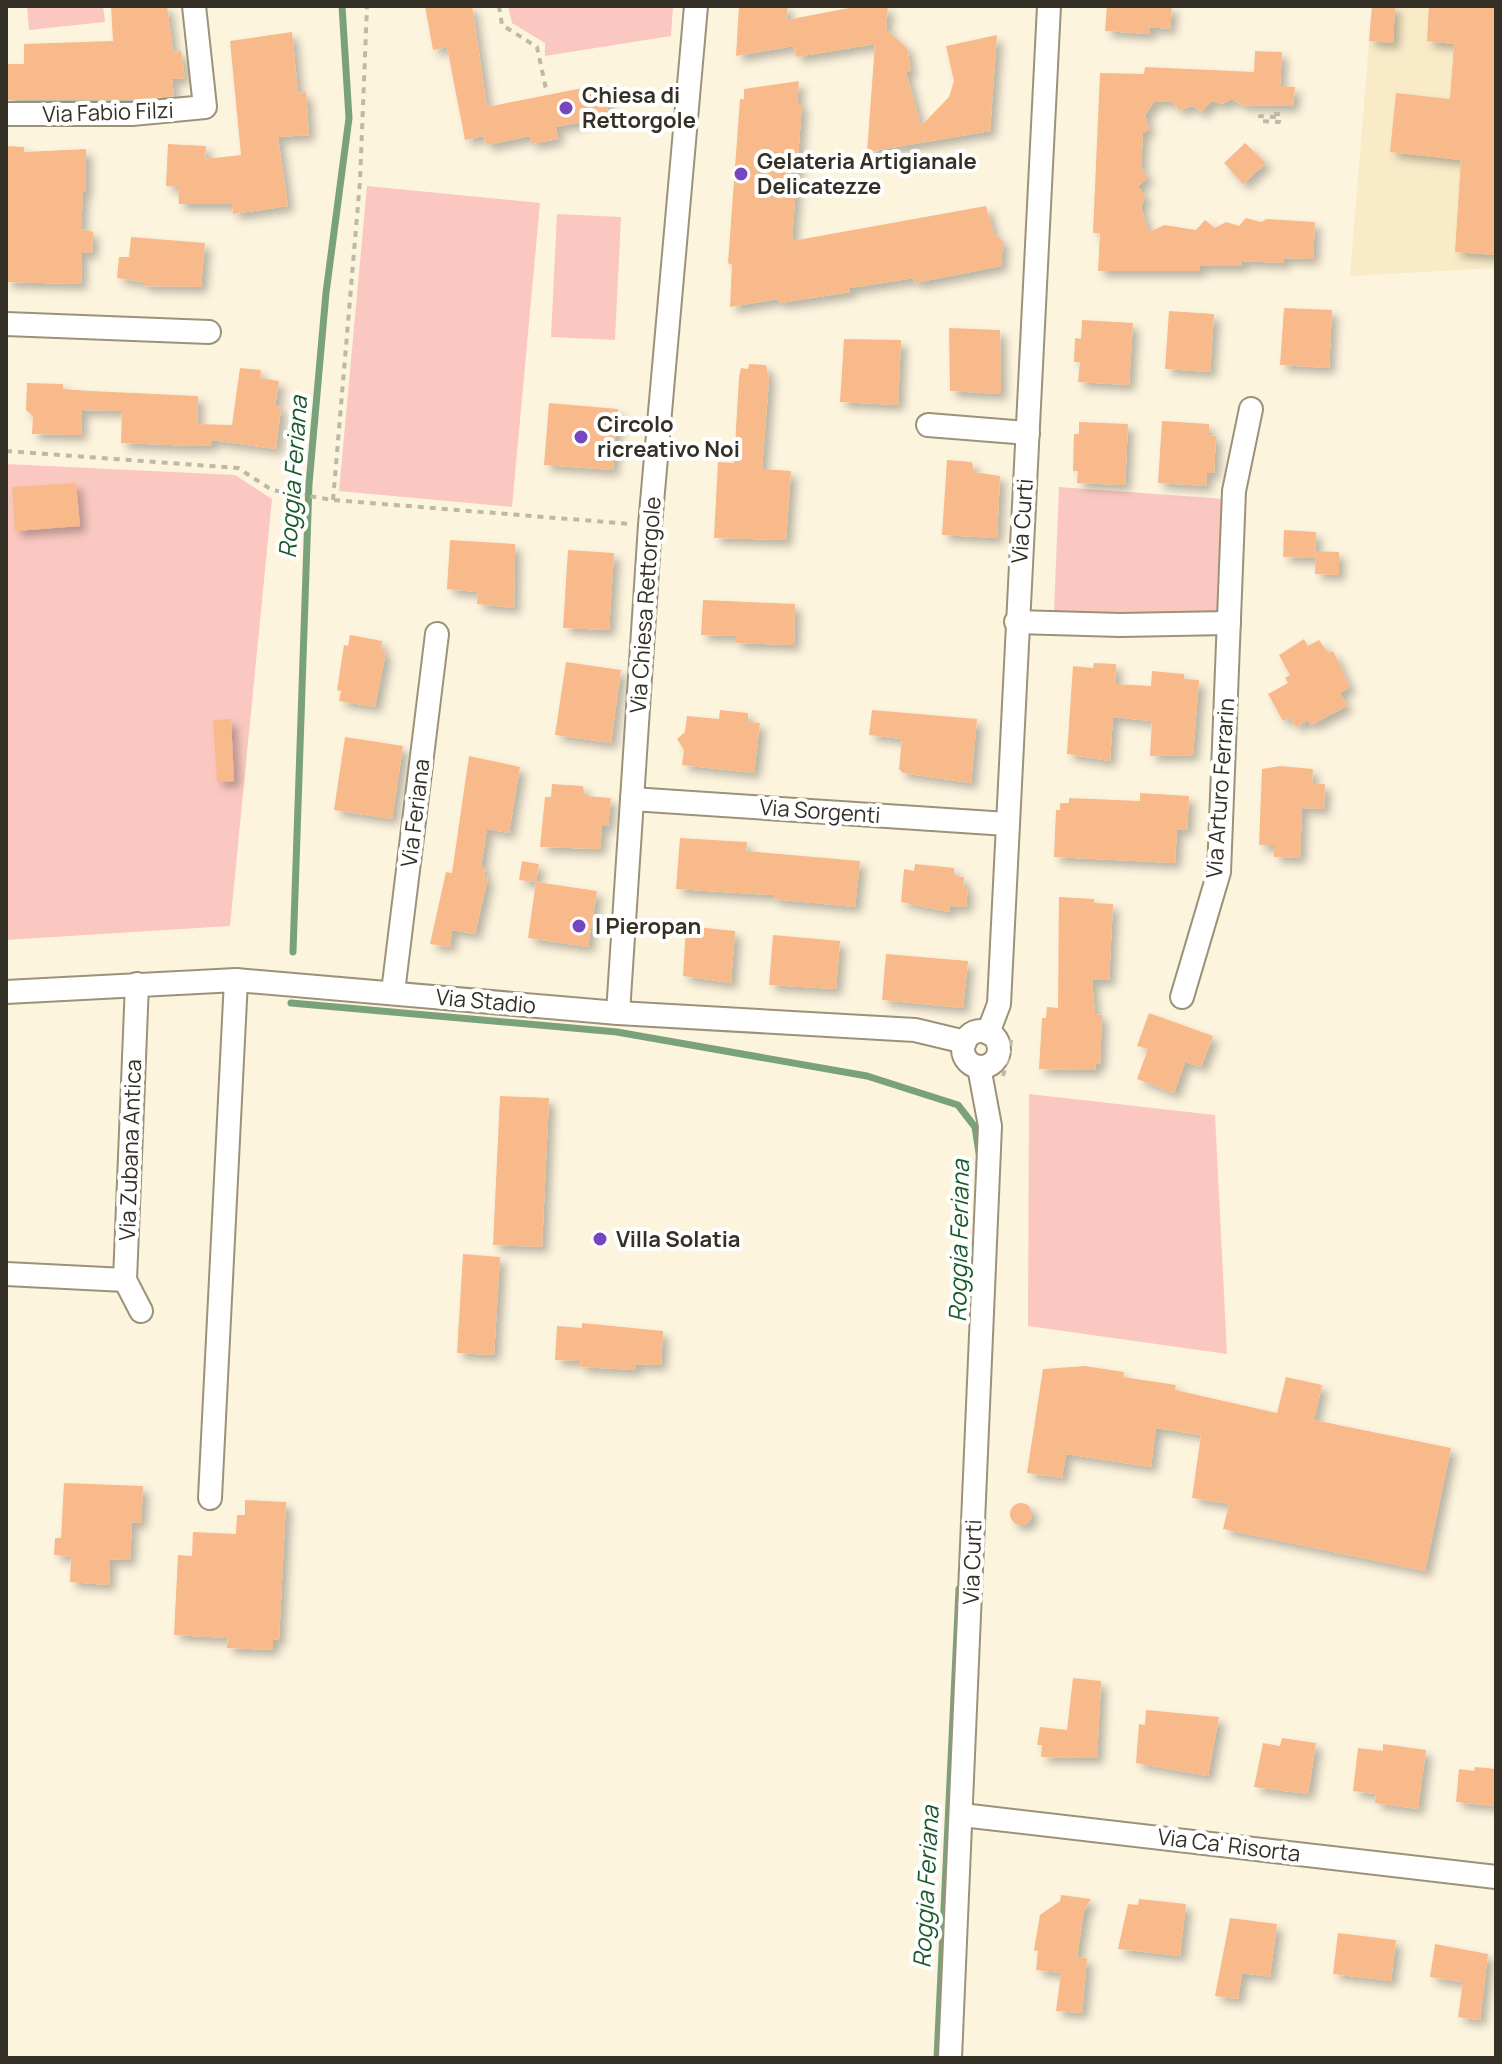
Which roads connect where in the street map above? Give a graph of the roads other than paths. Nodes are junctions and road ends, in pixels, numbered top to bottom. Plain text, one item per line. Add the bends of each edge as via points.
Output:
1 (194, 6) edge
2 (696, 6) edge
3 (1049, 6) edge
4 (6, 114) edge
5 (6, 324) edge
6 (209, 332) dead end
7 (1251, 409) dead end
8 (928, 425) dead end
9 (1028, 433) junction
10 (1016, 622) junction
11 (1229, 623) junction
12 (437, 634) dead end
13 (632, 799) junction
14 (1007, 824) junction
15 (236, 980) junction
16 (137, 984) junction
17 (6, 992) edge
18 (393, 992) junction
19 (1182, 997) dead end
20 (618, 1013) junction
21 (988, 1033) junction
22 (965, 1042) junction
23 (979, 1067) junction
24 (6, 1274) edge
25 (125, 1280) junction
26 (141, 1311) dead end
27 (210, 1498) dead end
28 (962, 1815) junction
29 (1496, 1877) edge
30 (950, 2058) edge

1 - 4 street, Via Fabio Filzi via 205,107 132,114
2 - 13 street, Via Chiesa Rettorgole via 650,525
3 - 9 street, Via Curti
5 - 6 street
7 - 11 street, Via Arturo Ferrarin via 1234,491
8 - 9 street
9 - 10 street, Via Curti
10 - 11 street
10 - 14 street, Via Curti
11 - 19 street, Via Arturo Ferrarin via 1219,872
12 - 18 street, Via Feriana
13 - 14 street, Via Sorgenti
13 - 20 street, Via Chiesa Rettorgole
14 - 21 street, Via Curti via 999,1004
15 - 16 street, Via Stadio
15 - 18 street, Via Stadio
15 - 27 street
16 - 17 street, Via Stadio
16 - 25 street, Via Zubana Antica
18 - 20 street, Via Stadio
20 - 22 street, Via Stadio via 915,1030
21 - 22 street via 977,1032
21 - 23 street, Via Curti via 998,1045 997,1056
22 - 23 street, Via Curti via 966,1058
23 - 28 street, Via Curti via 990,1126
24 - 25 street
25 - 26 street, Via Zubana Antica
28 - 29 street, Via Ca' Risorta
28 - 30 street, Via Curti

